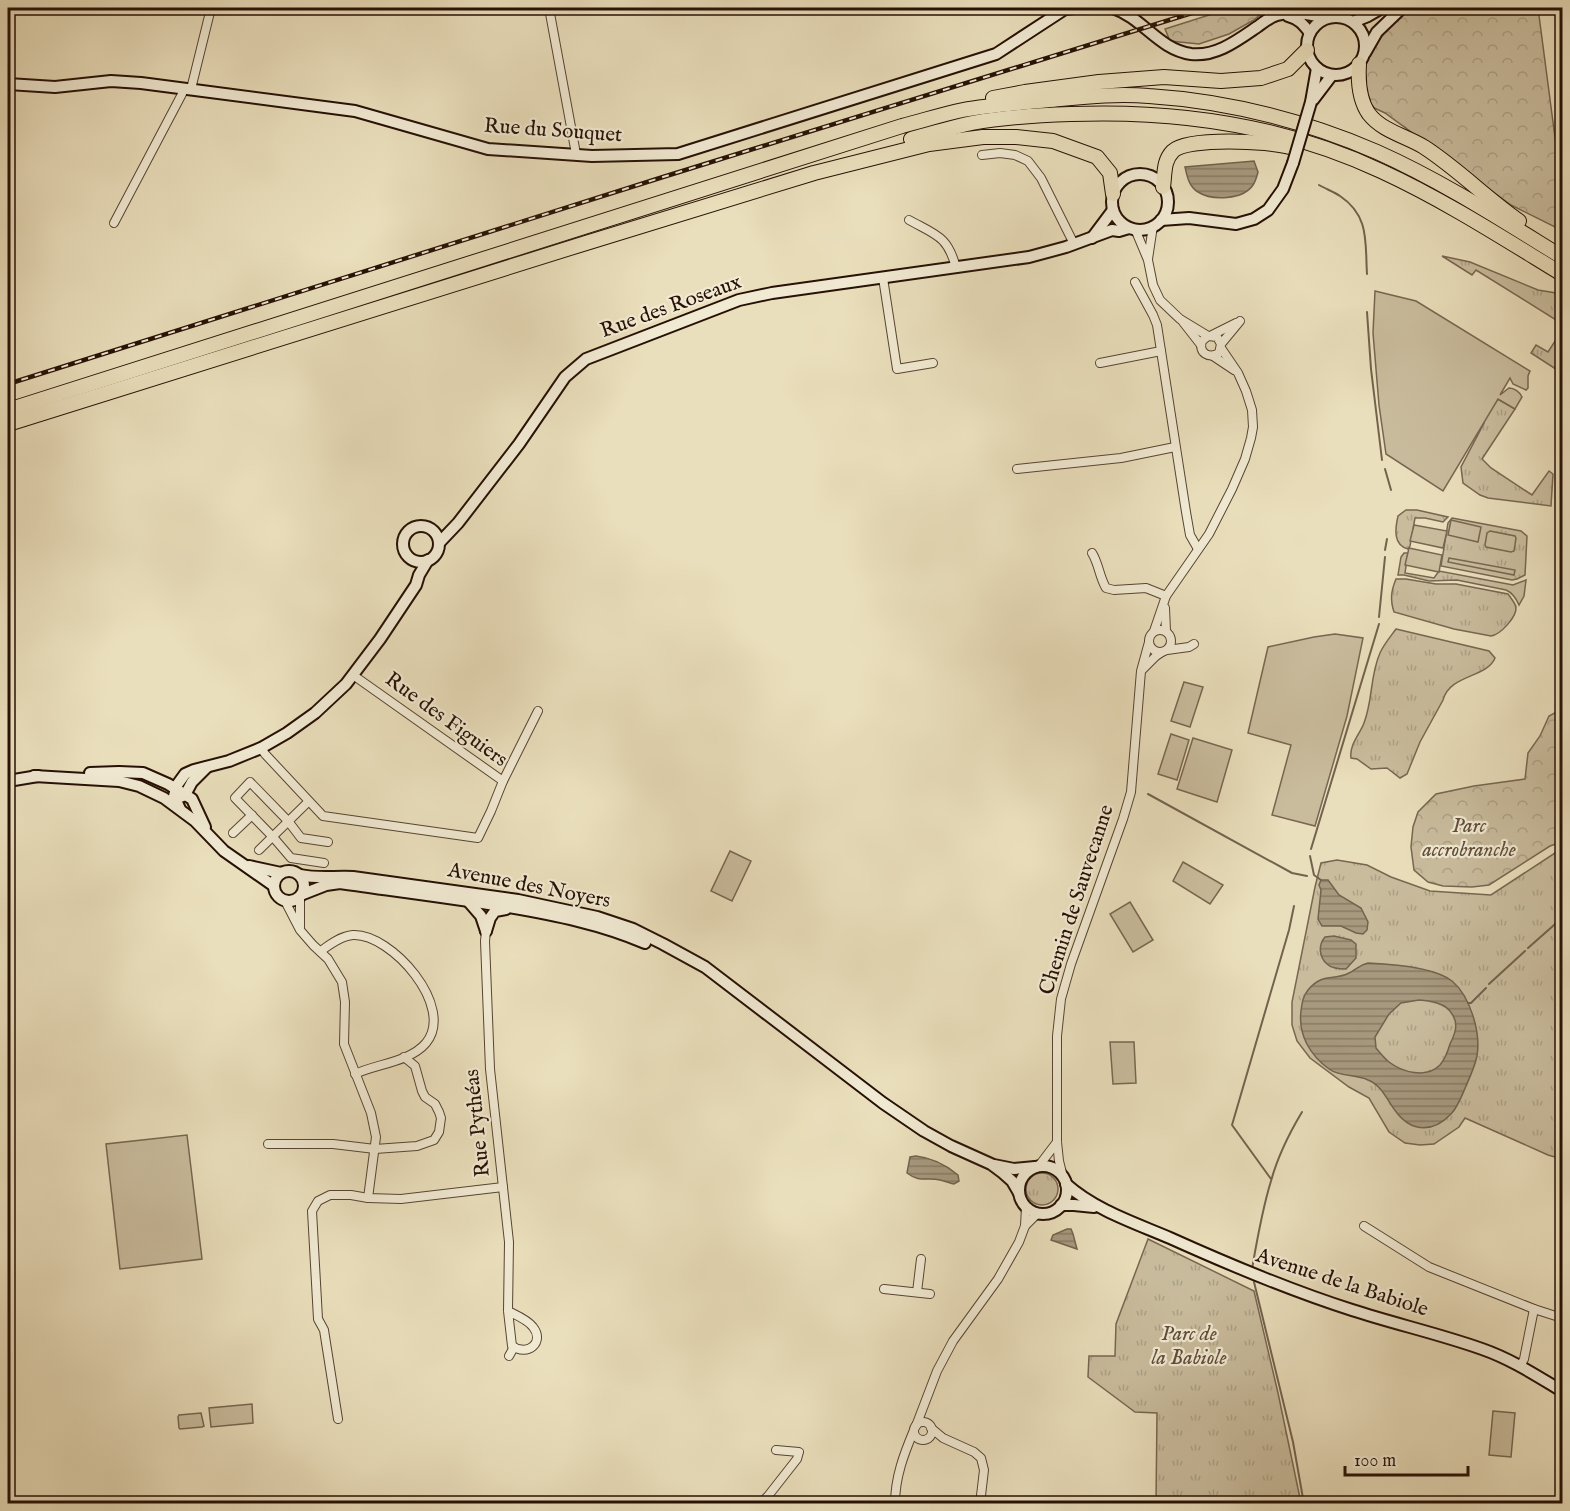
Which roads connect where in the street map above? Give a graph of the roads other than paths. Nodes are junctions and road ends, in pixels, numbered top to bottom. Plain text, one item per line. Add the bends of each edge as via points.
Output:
1 (211, 8) edge
2 (549, 8) edge
3 (1074, 8) edge
4 (1113, 8) edge
5 (1382, 8) edge
6 (1402, 8) edge
7 (1279, 14) junction
8 (1327, 18) junction
9 (1353, 22) junction
10 (1310, 33) junction
11 (1307, 50) junction
12 (1362, 59) junction
13 (1317, 68) junction
14 (1332, 75) junction
15 (8, 84) edge
16 (187, 88) junction
17 (1311, 102) junction
18 (576, 154) junction
19 (982, 155) dead end
20 (769, 168) junction
21 (1163, 187) junction
22 (1113, 194) junction
23 (1167, 204) junction
24 (1113, 210) junction
25 (1189, 218) junction
26 (909, 220) dead end
27 (114, 223) dead end
28 (1157, 223) junction
29 (1483, 226) junction
30 (1132, 229) junction
31 (1092, 238) junction
32 (586, 243) junction
33 (1074, 244) junction
34 (1563, 252) edge
35 (1563, 257) edge
36 (1148, 260) junction
37 (956, 268) junction
38 (1563, 274) edge
39 (883, 278) junction
40 (1135, 282) dead end
41 (1180, 319) junction
42 (1210, 336) junction
43 (1201, 345) junction
44 (1221, 346) junction
45 (1161, 351) junction
46 (1214, 356) junction
47 (933, 363) dead end
48 (1100, 363) dead end
49 (1238, 373) junction
50 (8, 410) edge
51 (8, 424) edge
52 (1175, 447) junction
53 (1017, 468) dead end
54 (437, 538) junction
55 (1198, 549) junction
56 (1092, 553) dead end
57 (428, 560) junction
58 (416, 561) junction
59 (419, 575) junction
60 (1165, 600) junction
61 (1154, 631) junction
62 (1168, 633) junction
63 (1149, 642) junction
64 (1165, 650) junction
65 (1141, 671) junction
66 (353, 675) junction
67 (538, 711) dead end
68 (261, 748) junction
69 (34, 776) junction
70 (8, 781) edge
71 (503, 781) junction
72 (146, 789) junction
73 (178, 793) junction
74 (308, 802) junction
75 (180, 809) junction
76 (252, 815) junction
77 (288, 821) junction
78 (233, 833) dead end
79 (273, 837) junction
80 (213, 841) junction
81 (328, 842) dead end
82 (259, 850) dead end
83 (324, 863) dead end
84 (243, 864) junction
85 (281, 873) junction
86 (300, 875) junction
87 (274, 886) junction
88 (301, 896) junction
89 (467, 901) junction
90 (285, 902) junction
91 (488, 904) junction
92 (515, 904) junction
93 (481, 916) junction
94 (300, 930) junction
95 (486, 931) junction
96 (321, 951) junction
97 (404, 1057) junction
98 (355, 1074) junction
99 (1058, 1142) junction
100 (268, 1144) dead end
101 (375, 1149) junction
102 (991, 1164) junction
103 (1037, 1167) junction
104 (1064, 1180) junction
105 (503, 1187) junction
106 (1019, 1193) junction
107 (368, 1198) junction
108 (1062, 1205) junction
109 (1026, 1207) junction
110 (1109, 1211) junction
111 (1038, 1214) junction
112 (1025, 1226) junction
113 (1364, 1226) dead end
114 (921, 1259) dead end
115 (884, 1289) dead end
116 (917, 1292) junction
117 (930, 1294) dead end
118 (1534, 1310) junction
119 (508, 1311) junction
120 (1563, 1318) edge
121 (514, 1347) junction
122 (508, 1356) dead end
123 (1520, 1367) junction
124 (1563, 1391) edge
125 (924, 1404) junction
126 (338, 1419) dead end
127 (930, 1426) junction
128 (915, 1428) junction
129 (943, 1438) junction
130 (925, 1439) junction
131 (776, 1450) dead end
132 (906, 1450) junction
133 (760, 1503) edge
134 (895, 1503) edge
135 (980, 1503) edge

1 - 16 street
2 - 18 street
3 - 18 street, Rue du Souquet via 1065,9 996,54 678,154
4 - 7 street via 1125,12 1167,46 1191,54 1221,50
5 - 9 street
6 - 12 street via 1377,32
7 - 8 street
7 - 10 street via 1296,18
8 - 9 street
8 - 10 street
9 - 12 street via 1363,35
10 - 11 street
11 - 13 street
11 - 20 highway via 1288,69 1261,78 1221,81 1164,77 1099,82 954,105 827,142
12 - 14 street via 1351,71
12 - 34 highway via 1359,83 1369,114 1458,171 1508,214
13 - 14 street
13 - 17 street
14 - 17 street
15 - 16 street, Rue du Souquet via 55,87 111,81
16 - 18 street, Rue du Souquet via 355,111 488,148
16 - 27 street
17 - 25 street, bridge via 1283,189 1268,210 1236,224
19 - 33 street via 1000,153 1028,161 1041,178
20 - 35 highway via 963,110 1094,96 1148,96 1218,105 1332,134 1435,181
20 - 50 highway
21 - 22 street via 1149,176 1131,175 1123,179
21 - 23 street
21 - 29 highway via 1166,161 1178,148 1237,142 1281,144 1358,169
22 - 24 street
22 - 32 highway via 1110,173 1097,157 1053,141 983,137 929,144 814,173
23 - 25 street
23 - 28 street via 1166,213
24 - 30 street via 1116,218
24 - 31 street
25 - 28 street
26 - 37 street via 943,240
28 - 30 street via 1144,230
28 - 36 street
29 - 32 highway via 1379,170 1273,133 1150,113 1094,113 972,123 764,184
29 - 38 highway
30 - 31 street, Rue des Roseaux via 1112,230
30 - 36 street
31 - 33 street, Rue des Roseaux
32 - 51 highway
33 - 37 street, Rue des Roseaux via 1029,257
36 - 41 street via 1157,295
37 - 39 street, Rue des Roseaux
39 - 47 street via 897,369
39 - 54 street, Rue des Roseaux via 739,300 586,359 565,377 519,444 451,530
40 - 45 street via 1157,325
41 - 42 street
41 - 43 street
42 - 43 street
42 - 44 street via 1217,337
42 - 44 street via 1240,321
43 - 46 street via 1204,354
44 - 46 street
44 - 49 street
45 - 48 street
45 - 52 street
46 - 49 street
49 - 55 street via 1252,410 1251,438 1232,489
52 - 53 street via 1121,458
52 - 55 street via 1190,535
54 - 57 street, Rue des Roseaux via 436,553
54 - 58 street via 425,526 408,531 403,548
55 - 60 street
56 - 60 street via 1106,588 1146,588
57 - 58 street
57 - 59 street, Rue des Roseaux
58 - 59 street
59 - 66 street, Rue des Roseaux via 416,585
60 - 61 street
60 - 62 street
61 - 62 street
61 - 63 street
62 - 64 street via 1170,646
62 - 64 street via 1183,644 1194,644
63 - 64 street via 1154,650
63 - 65 street, Chemin de Sauvecanne
64 - 65 street
65 - 99 street, Chemin de Sauvecanne via 1131,792 1061,999 1057,1036
66 - 68 street, Rue des Roseaux via 315,713
66 - 71 street, Rue des Figuiers
67 - 71 street
68 - 73 street, Rue des Roseaux via 185,774
68 - 74 street, Rue des Figuiers
69 - 70 street
69 - 72 street via 119,781
69 - 73 street via 143,773
71 - 74 street, Rue des Figuiers via 478,838 323,816
72 - 73 street
72 - 75 street
73 - 75 street
73 - 80 street via 192,799
74 - 77 street
75 - 80 street
76 - 77 street via 235,798 250,782
76 - 78 street
76 - 79 street
77 - 79 street
77 - 81 street via 301,838
79 - 82 street
79 - 83 street via 291,858
80 - 84 street
84 - 85 street
84 - 87 street
85 - 86 street via 291,871
85 - 87 street
86 - 88 street via 305,884
86 - 92 street, Avenue des Noyers via 353,877
87 - 90 street via 277,896
88 - 89 street, Avenue des Noyers via 326,885 340,884
88 - 90 street
88 - 94 street
89 - 91 street, Avenue des Noyers
89 - 93 street
90 - 94 street
91 - 92 street, Avenue des Noyers
91 - 93 street
92 - 95 street via 495,911
92 - 102 street, Avenue des Noyers via 632,937 665,951 733,989 924,1131
93 - 95 street
94 - 96 street
95 - 105 street, Rue Pythéas via 490,1068
96 - 97 street via 343,937 367,936 398,957 425,988 434,1017 432,1028 426,1043
96 - 98 street via 342,982 344,1044
97 - 98 street
97 - 101 street via 415,1066 425,1097 439,1112 440,1132 434,1140 417,1146
98 - 101 street via 375,1128
99 - 103 street
99 - 104 street, Chemin de Sauvecanne
100 - 101 street via 333,1144
101 - 107 street
102 - 103 street, Avenue des Noyers via 1014,1169
102 - 106 street, Avenue des Noyers via 1012,1181
103 - 104 street via 1052,1168
103 - 106 street via 1025,1174
104 - 108 street via 1067,1191
104 - 110 street, Avenue de la Babiole via 1081,1197
105 - 107 street via 401,1199
105 - 119 street, Rue Pythéas via 509,1242
106 - 109 street
107 - 126 street via 330,1195 318,1201 312,1211 318,1318 324,1330
108 - 110 street, Avenue de la Babiole
108 - 111 street via 1051,1213
109 - 111 street
109 - 112 street
110 - 123 street, Avenue de la Babiole via 1296,1292 1484,1349
111 - 112 street
112 - 125 street via 998,1279 953,1341
113 - 118 street via 1429,1267
114 - 116 street
115 - 116 street
116 - 117 street
118 - 120 street
118 - 123 street
119 - 121 street, Rue Pythéas
119 - 121 street via 530,1323 537,1335 531,1349
121 - 122 street
123 - 124 street, Avenue de la Babiole
125 - 127 street
125 - 128 street
127 - 128 street via 924,1422
127 - 129 street
127 - 130 street via 932,1433
128 - 130 street via 917,1438
128 - 132 street
129 - 130 street
129 - 135 street via 981,1458 984,1470
130 - 132 street
131 - 133 street via 799,1452
132 - 134 street via 895,1487

